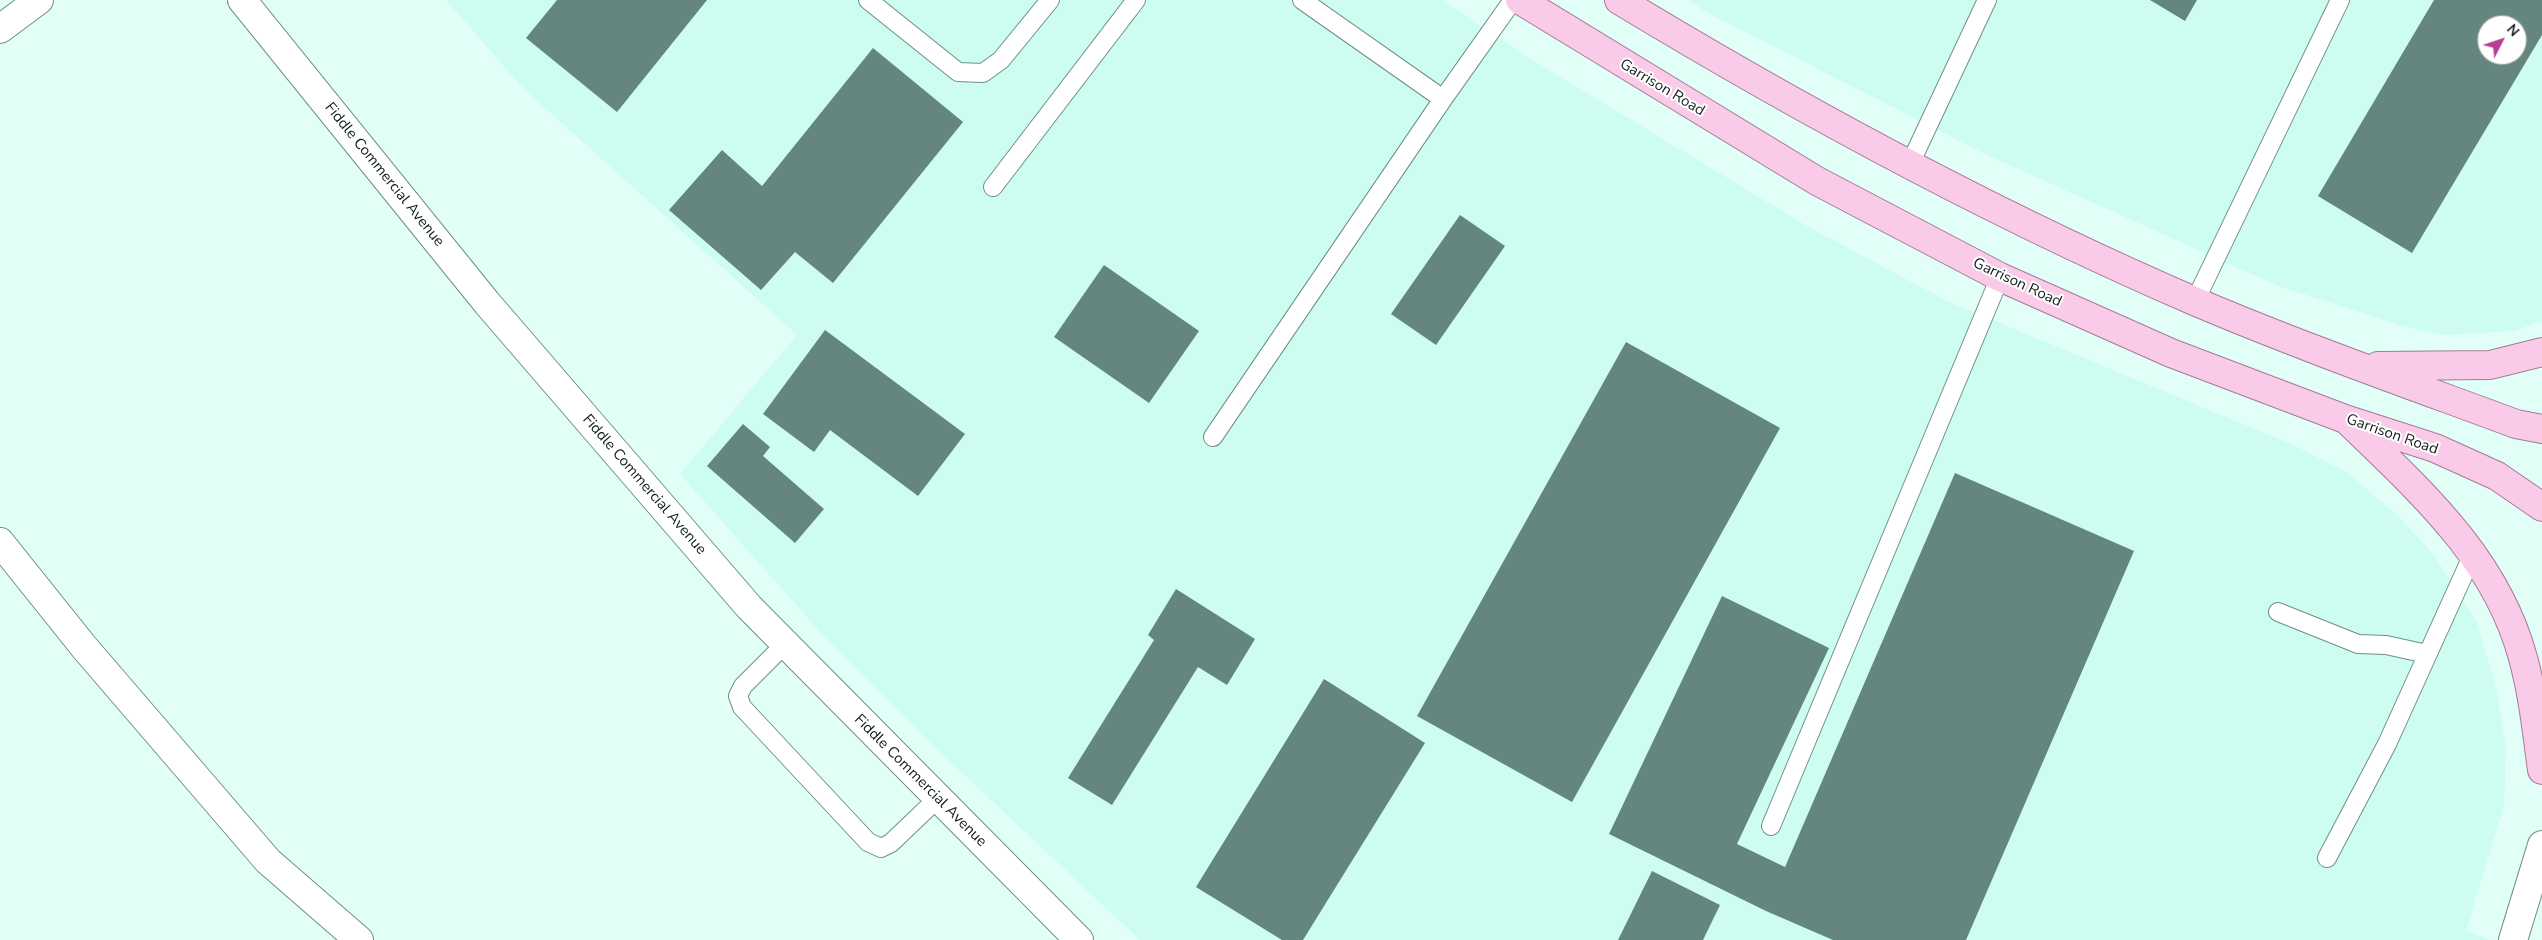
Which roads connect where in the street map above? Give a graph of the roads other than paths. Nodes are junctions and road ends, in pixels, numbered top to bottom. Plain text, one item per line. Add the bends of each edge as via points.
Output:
1 (39, 0) edge
2 (242, 0) edge
3 (868, 0) edge
4 (1050, 0) edge
5 (1136, 0) edge
6 (1302, 0) edge
7 (1513, 0) edge
8 (1520, 0) edge
9 (1619, 0) edge
10 (1987, 0) edge
11 (2340, 0) edge
12 (0, 29) edge
13 (1443, 99) junction
14 (1909, 166) junction
15 (993, 187) dead end
16 (2000, 277) junction
17 (2195, 301) junction
18 (2542, 352) edge
19 (2360, 366) junction
20 (2345, 419) junction
21 (2542, 429) edge
22 (1213, 437) dead end
23 (2542, 507) edge
24 (0, 542) edge
25 (2473, 554) junction
26 (2278, 612) dead end
27 (785, 644) junction
28 (2427, 654) junction
29 (2542, 770) edge
30 (938, 799) junction
31 (1771, 826) dead end
32 (2542, 845) edge
33 (2327, 858) dead end
34 (359, 940) edge
35 (1079, 940) edge
36 (2513, 940) edge

1 - 12 street
2 - 27 street, Fiddle Commercial Avenue via 487,303 749,607
3 - 4 lane via 958,72 983,73 1001,60
5 - 15 lane
6 - 13 lane
7 - 13 lane
8 - 16 main road, Garrison Road via 1817,181
9 - 14 main road via 1738,72
10 - 14 lane
11 - 17 lane
13 - 22 lane
14 - 17 main road via 2040,231
16 - 20 main road, Garrison Road via 2171,353
16 - 31 lane
17 - 19 main road
18 - 19 main road via 2490,365
19 - 21 main road via 2516,424
20 - 23 main road, Garrison Road via 2435,448 2496,476
20 - 25 main road via 2449,522
24 - 34 street via 84,647 268,861
25 - 28 lane
25 - 29 main road via 2507,616 2523,658
26 - 28 lane via 2358,644 2386,645
27 - 30 street, Fiddle Commercial Avenue
27 - 30 lane via 743,686 738,696 742,707 868,842 881,848 892,843
28 - 33 lane via 2387,744
30 - 35 street, Fiddle Commercial Avenue
32 - 36 street

